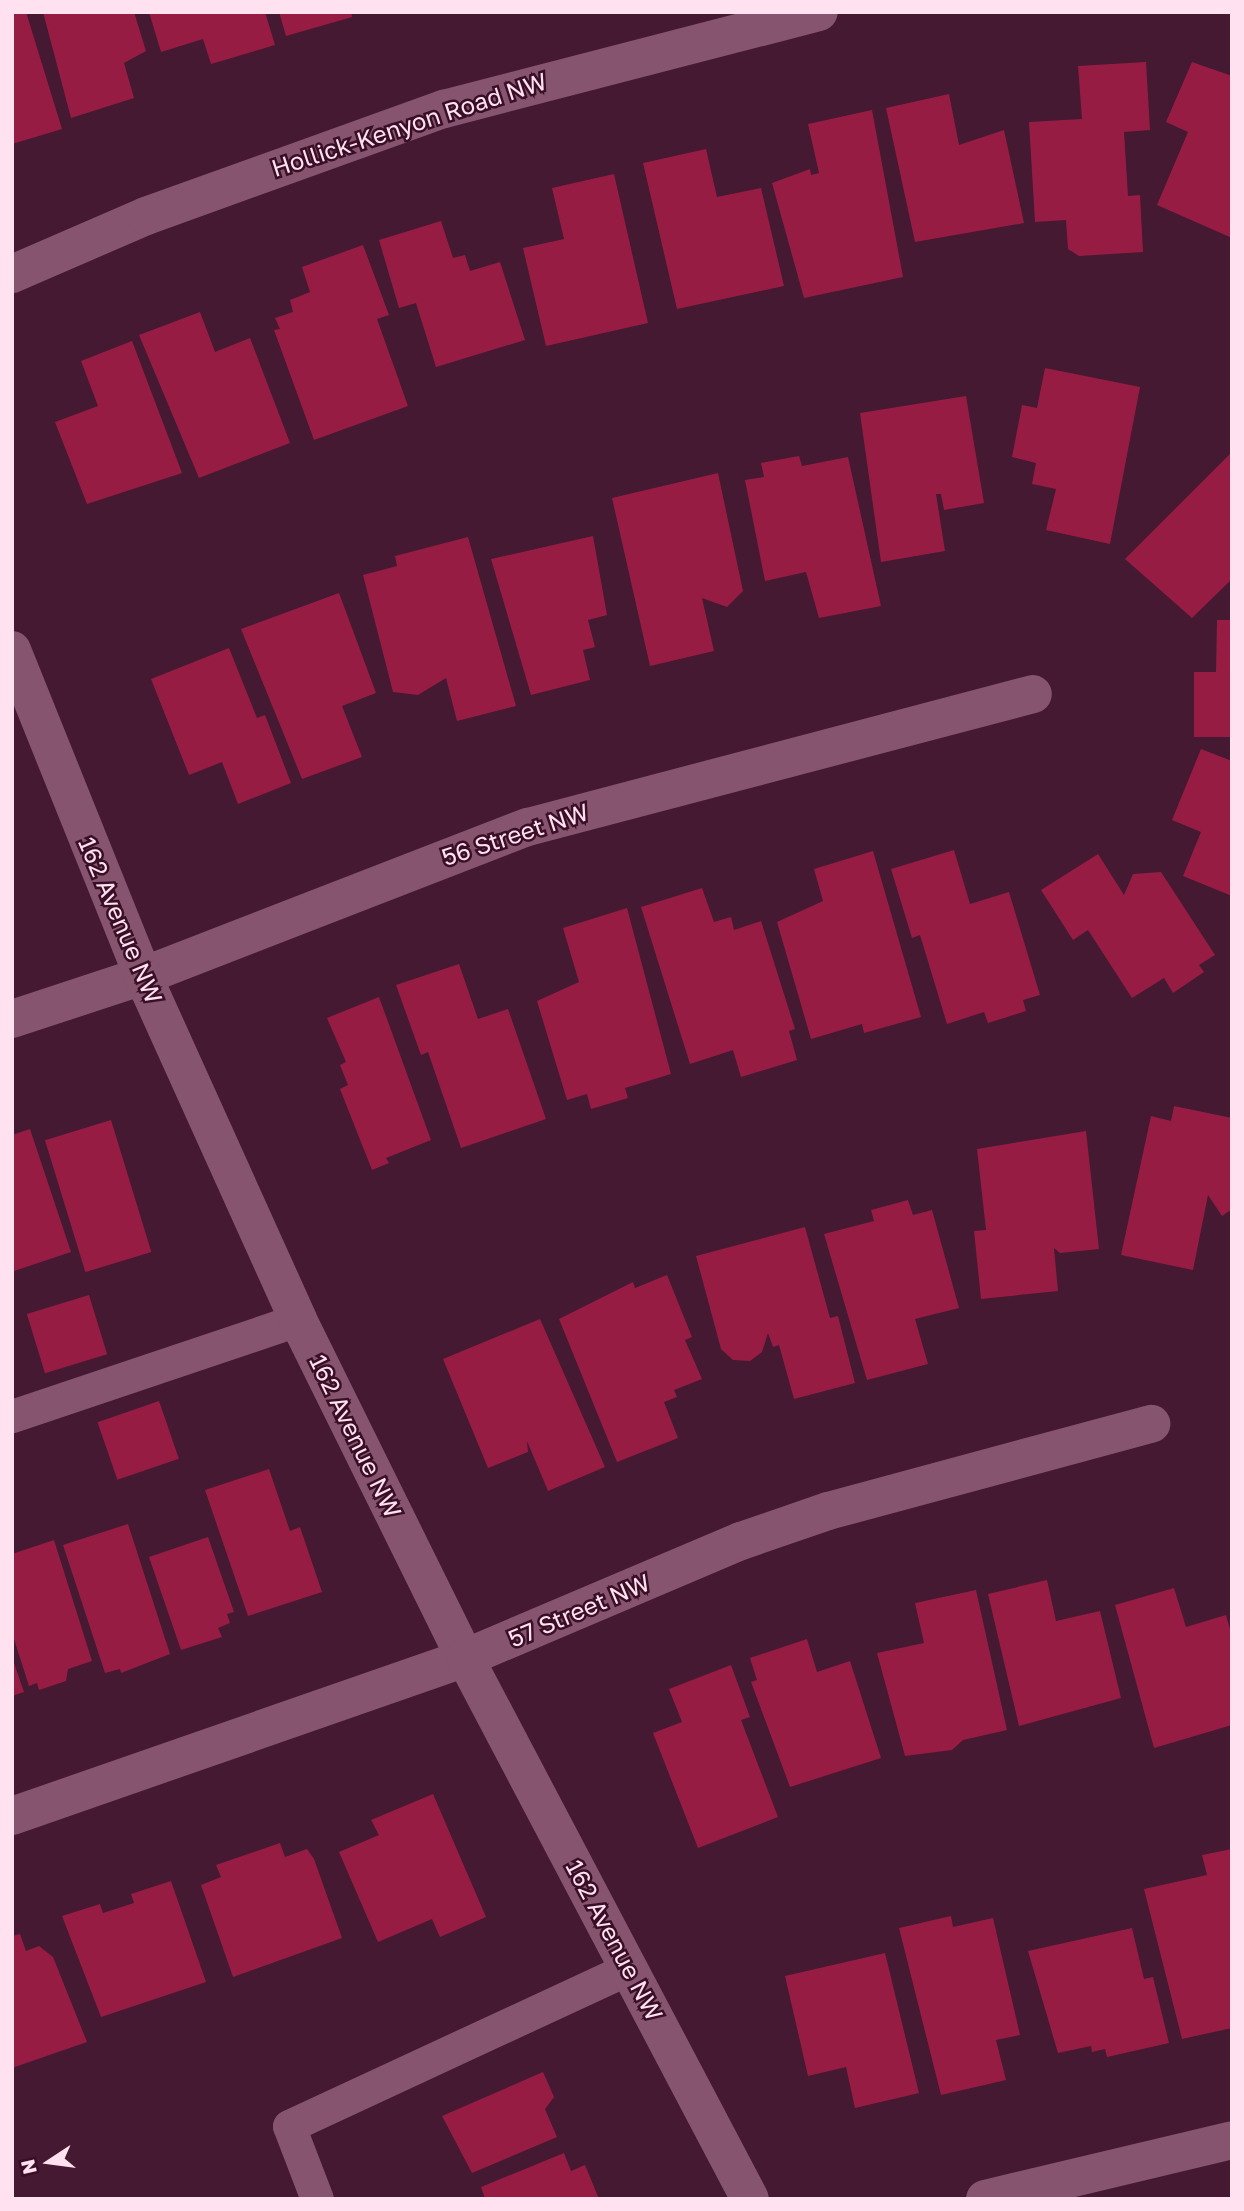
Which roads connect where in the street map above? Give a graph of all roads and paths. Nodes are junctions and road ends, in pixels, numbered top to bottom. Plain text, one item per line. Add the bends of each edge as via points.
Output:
1 (819, 12) edge
2 (12, 274) edge
3 (12, 650) edge
4 (1033, 694) dead end
5 (143, 976) junction
6 (12, 1019) edge
7 (298, 1320) junction
8 (12, 1416) edge
9 (1152, 1424) dead end
10 (465, 1658) junction
11 (12, 1816) edge
12 (630, 1968) junction
13 (1232, 2140) edge
14 (317, 2199) edge
15 (750, 2199) edge
16 (985, 2199) edge

1 - 2 street, Hollick-Kenyon Road NW via 444,109 158,212
3 - 5 street, 162 Avenue NW
4 - 5 street, 56 Street NW via 528,827
5 - 6 street, 56 Street NW
5 - 7 street, 162 Avenue NW
7 - 8 lane
7 - 10 street, 162 Avenue NW
9 - 10 street, 57 Street NW via 791,1524
10 - 11 street, 57 Street NW
10 - 12 street, 162 Avenue NW
12 - 14 lane via 289,2126
12 - 15 street, 162 Avenue NW
13 - 16 street

